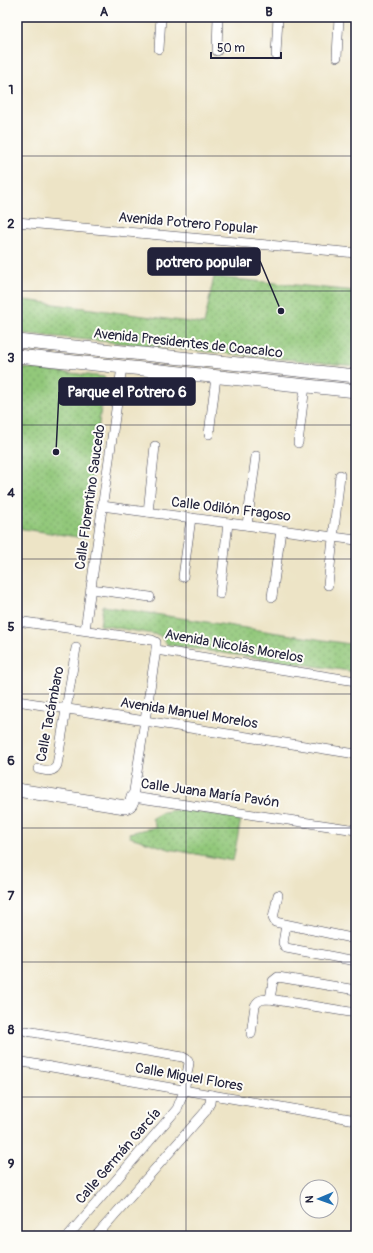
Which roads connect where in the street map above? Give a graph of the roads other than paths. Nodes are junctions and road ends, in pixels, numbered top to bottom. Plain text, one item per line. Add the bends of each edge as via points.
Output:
1 (161, 17) edge
2 (218, 17) edge
3 (278, 17) edge
4 (339, 17) edge
5 (159, 48) dead end
6 (217, 51) dead end
7 (276, 54) dead end
8 (337, 58) dead end
9 (17, 222) edge
10 (356, 252) edge
11 (19, 341) edge
12 (18, 357) edge
13 (248, 365) junction
14 (122, 367) junction
15 (356, 376) edge
16 (216, 377) junction
17 (247, 380) junction
18 (304, 386) junction
19 (356, 391) edge
20 (209, 434) dead end
21 (298, 443) dead end
22 (155, 446) dead end
23 (256, 456) dead end
24 (340, 475) dead end
25 (102, 506) junction
26 (148, 512) junction
27 (190, 518) junction
28 (228, 523) junction
29 (247, 525) junction
30 (281, 530) junction
31 (333, 536) junction
32 (356, 540) edge
33 (183, 577) dead end
34 (328, 585) dead end
35 (91, 590) junction
36 (220, 594) dead end
37 (150, 597) dead end
38 (272, 597) dead end
39 (17, 620) edge
40 (85, 630) junction
41 (76, 648) dead end
42 (156, 650) junction
43 (356, 681) edge
44 (17, 700) edge
45 (67, 708) junction
46 (145, 721) junction
47 (356, 754) edge
48 (38, 769) dead end
49 (17, 790) edge
50 (133, 797) junction
51 (356, 830) edge
52 (278, 895) dead end
53 (286, 925) junction
54 (356, 939) edge
55 (356, 961) edge
56 (356, 990) edge
57 (270, 998) junction
58 (356, 1014) edge
59 (26, 1030) dead end
60 (251, 1034) dead end
61 (17, 1061) edge
62 (184, 1091) junction
63 (211, 1095) junction
64 (356, 1120) edge
65 (17, 1235) edge
66 (21, 1236) edge
67 (68, 1236) edge
68 (96, 1236) edge

1 - 5 street
2 - 6 street
3 - 7 street
4 - 8 street
9 - 10 street, Avenida Potrero Popular
11 - 12 street
11 - 13 street, Avenida Presidentes de Coacalco
12 - 14 street
13 - 15 street, Avenida Presidentes de Coacalco
13 - 17 street
14 - 16 street
14 - 25 street, Calle Florentino Saucedo
16 - 17 street
16 - 20 street
17 - 18 street
18 - 19 street
18 - 21 street
22 - 26 street
23 - 29 street
24 - 31 street
25 - 26 street, Calle Odilón Fragoso
25 - 35 street, Calle Florentino Saucedo
26 - 27 street, Calle Odilón Fragoso
27 - 28 street, Calle Odilón Fragoso
27 - 33 street
28 - 29 street, Calle Odilón Fragoso
28 - 36 street
29 - 30 street, Calle Odilón Fragoso
30 - 31 street, Calle Odilón Fragoso
30 - 38 street
31 - 32 street, Calle Odilón Fragoso
31 - 34 street
35 - 37 street
35 - 40 street, Calle Florentino Saucedo
39 - 40 street, Avenida Nicolás Morelos
40 - 42 street, Avenida Nicolás Morelos via 154,640 157,643
41 - 45 street, Calle Tacámbaro
42 - 43 street, Avenida Nicolás Morelos
42 - 46 street
44 - 45 street, Avenida Manuel Morelos
45 - 46 street, Avenida Manuel Morelos
45 - 48 street, Calle Tacámbaro via 56,768 51,771
46 - 47 street, Avenida Manuel Morelos
46 - 50 street
49 - 50 street, Calle Juana María Pavón via 125,807 132,803
50 - 51 street, Calle Juana María Pavón
52 - 53 street via 273,920
53 - 54 street
53 - 55 street via 283,943 286,948
56 - 57 street via 278,977 273,981
57 - 58 street
57 - 60 street via 259,1000 256,1004
59 - 62 street, Calle Germán García via 186,1058 189,1066
61 - 62 street, Calle Miguel Flores
62 - 63 street, Calle Miguel Flores
62 - 67 street, Calle Germán García via 177,1109
63 - 64 street, Calle Miguel Flores
63 - 68 street via 205,1112
65 - 66 street

